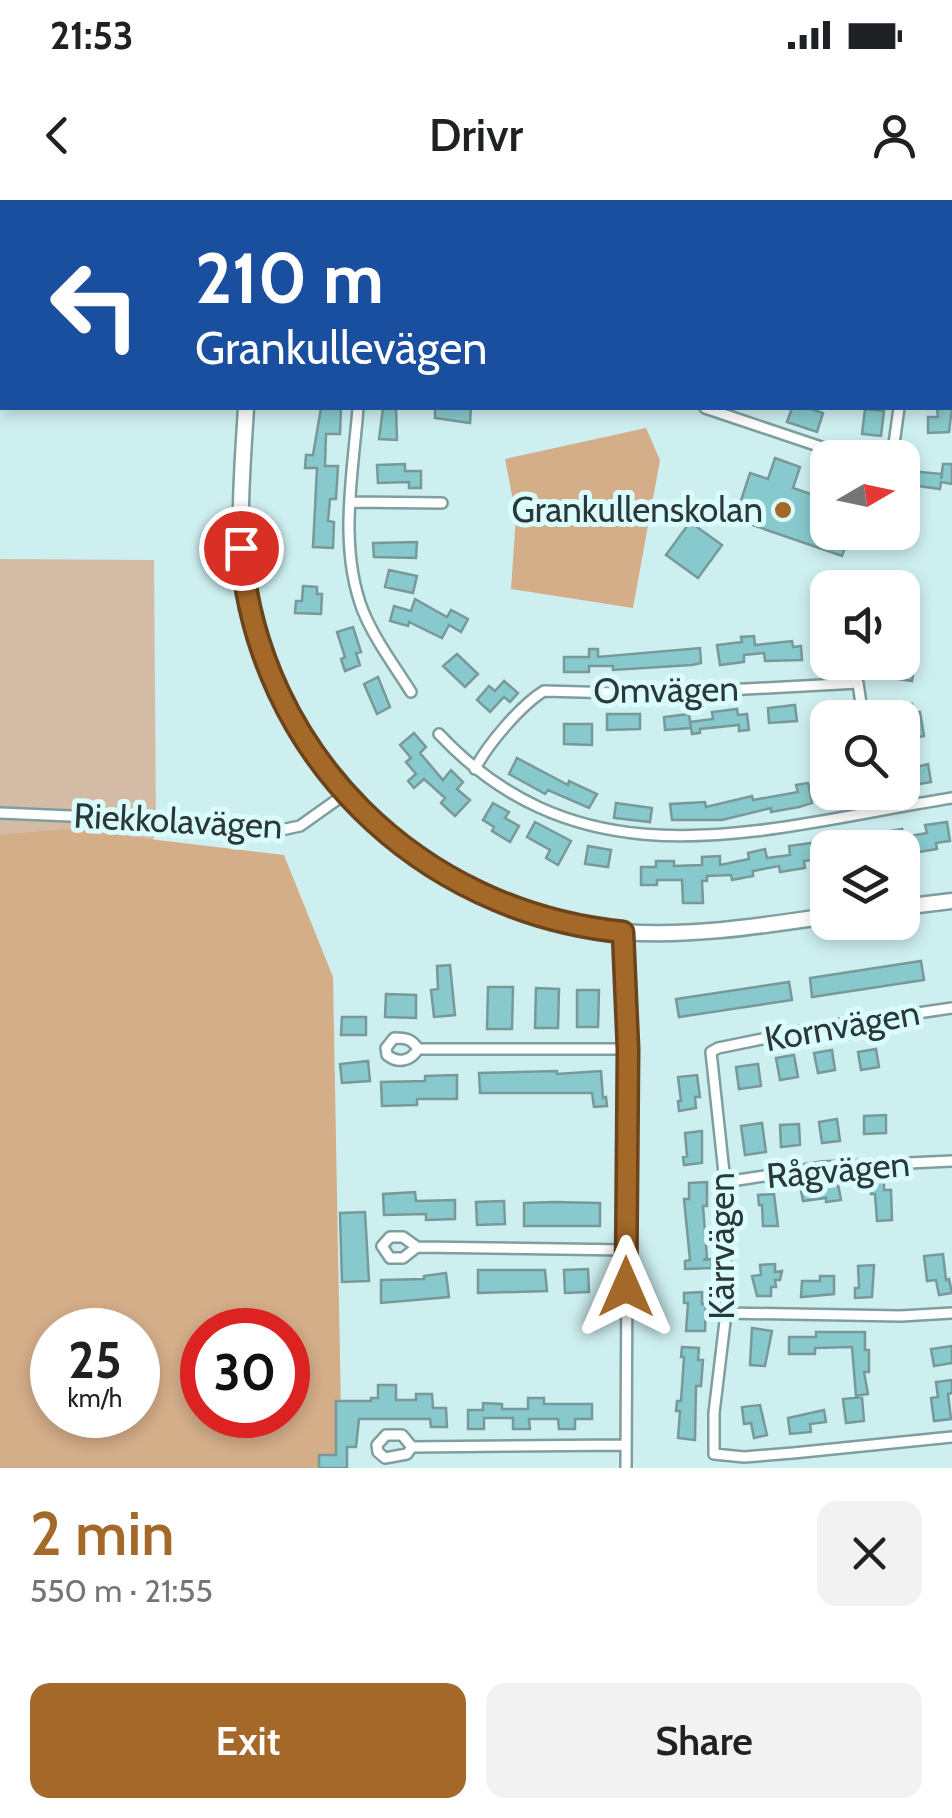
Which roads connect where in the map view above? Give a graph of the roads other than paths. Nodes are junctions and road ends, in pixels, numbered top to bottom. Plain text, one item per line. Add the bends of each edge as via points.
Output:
1 (246, 410) edge
2 (358, 410) edge
3 (711, 410) edge
4 (900, 410) edge
5 (895, 440) edge
6 (810, 443) edge
7 (351, 502) junction
8 (442, 503) dead end
9 (411, 692) dead end
10 (860, 700) edge
11 (439, 734) dead end
12 (475, 769) junction
13 (345, 794) junction
14 (952, 798) edge
15 (920, 803) edge
16 (878, 810) edge
17 (0, 813) edge
18 (952, 901) edge
19 (920, 905) edge
20 (810, 918) edge
21 (623, 932) junction
22 (952, 1008) edge
23 (732, 1045) joint
24 (418, 1049) dead end
25 (628, 1049) junction
26 (952, 1161) edge
27 (725, 1182) junction
28 (417, 1248) dead end
29 (627, 1250) junction
30 (726, 1313) junction
31 (952, 1313) edge
32 (952, 1437) edge
33 (625, 1445) junction
34 (412, 1447) dead end
35 (626, 1468) edge

1 - 13 street via 241,548 250,613 295,725
2 - 7 street
3 - 6 street
4 - 5 street
7 - 8 street
7 - 9 street via 352,563 362,607
10 - 12 street, Omvägen via 858,683 666,693 544,691
11 - 12 street
12 - 16 street via 559,816 623,834 719,836
13 - 17 street, Riekkolavägen via 300,826 281,830
13 - 21 street via 386,832 469,888 569,924
14 - 15 street
18 - 19 street
20 - 21 street
21 - 25 street
22 - 23 street, Kornvägen
23 - 27 street, Kärrvägen via 711,1052
24 - 25 street
25 - 29 street
26 - 27 street, Rågvägen via 822,1166
27 - 30 street, Kärrvägen
28 - 29 street
29 - 33 street
30 - 31 street
30 - 32 street, Kärrvägen via 714,1454
33 - 34 street
33 - 35 street

